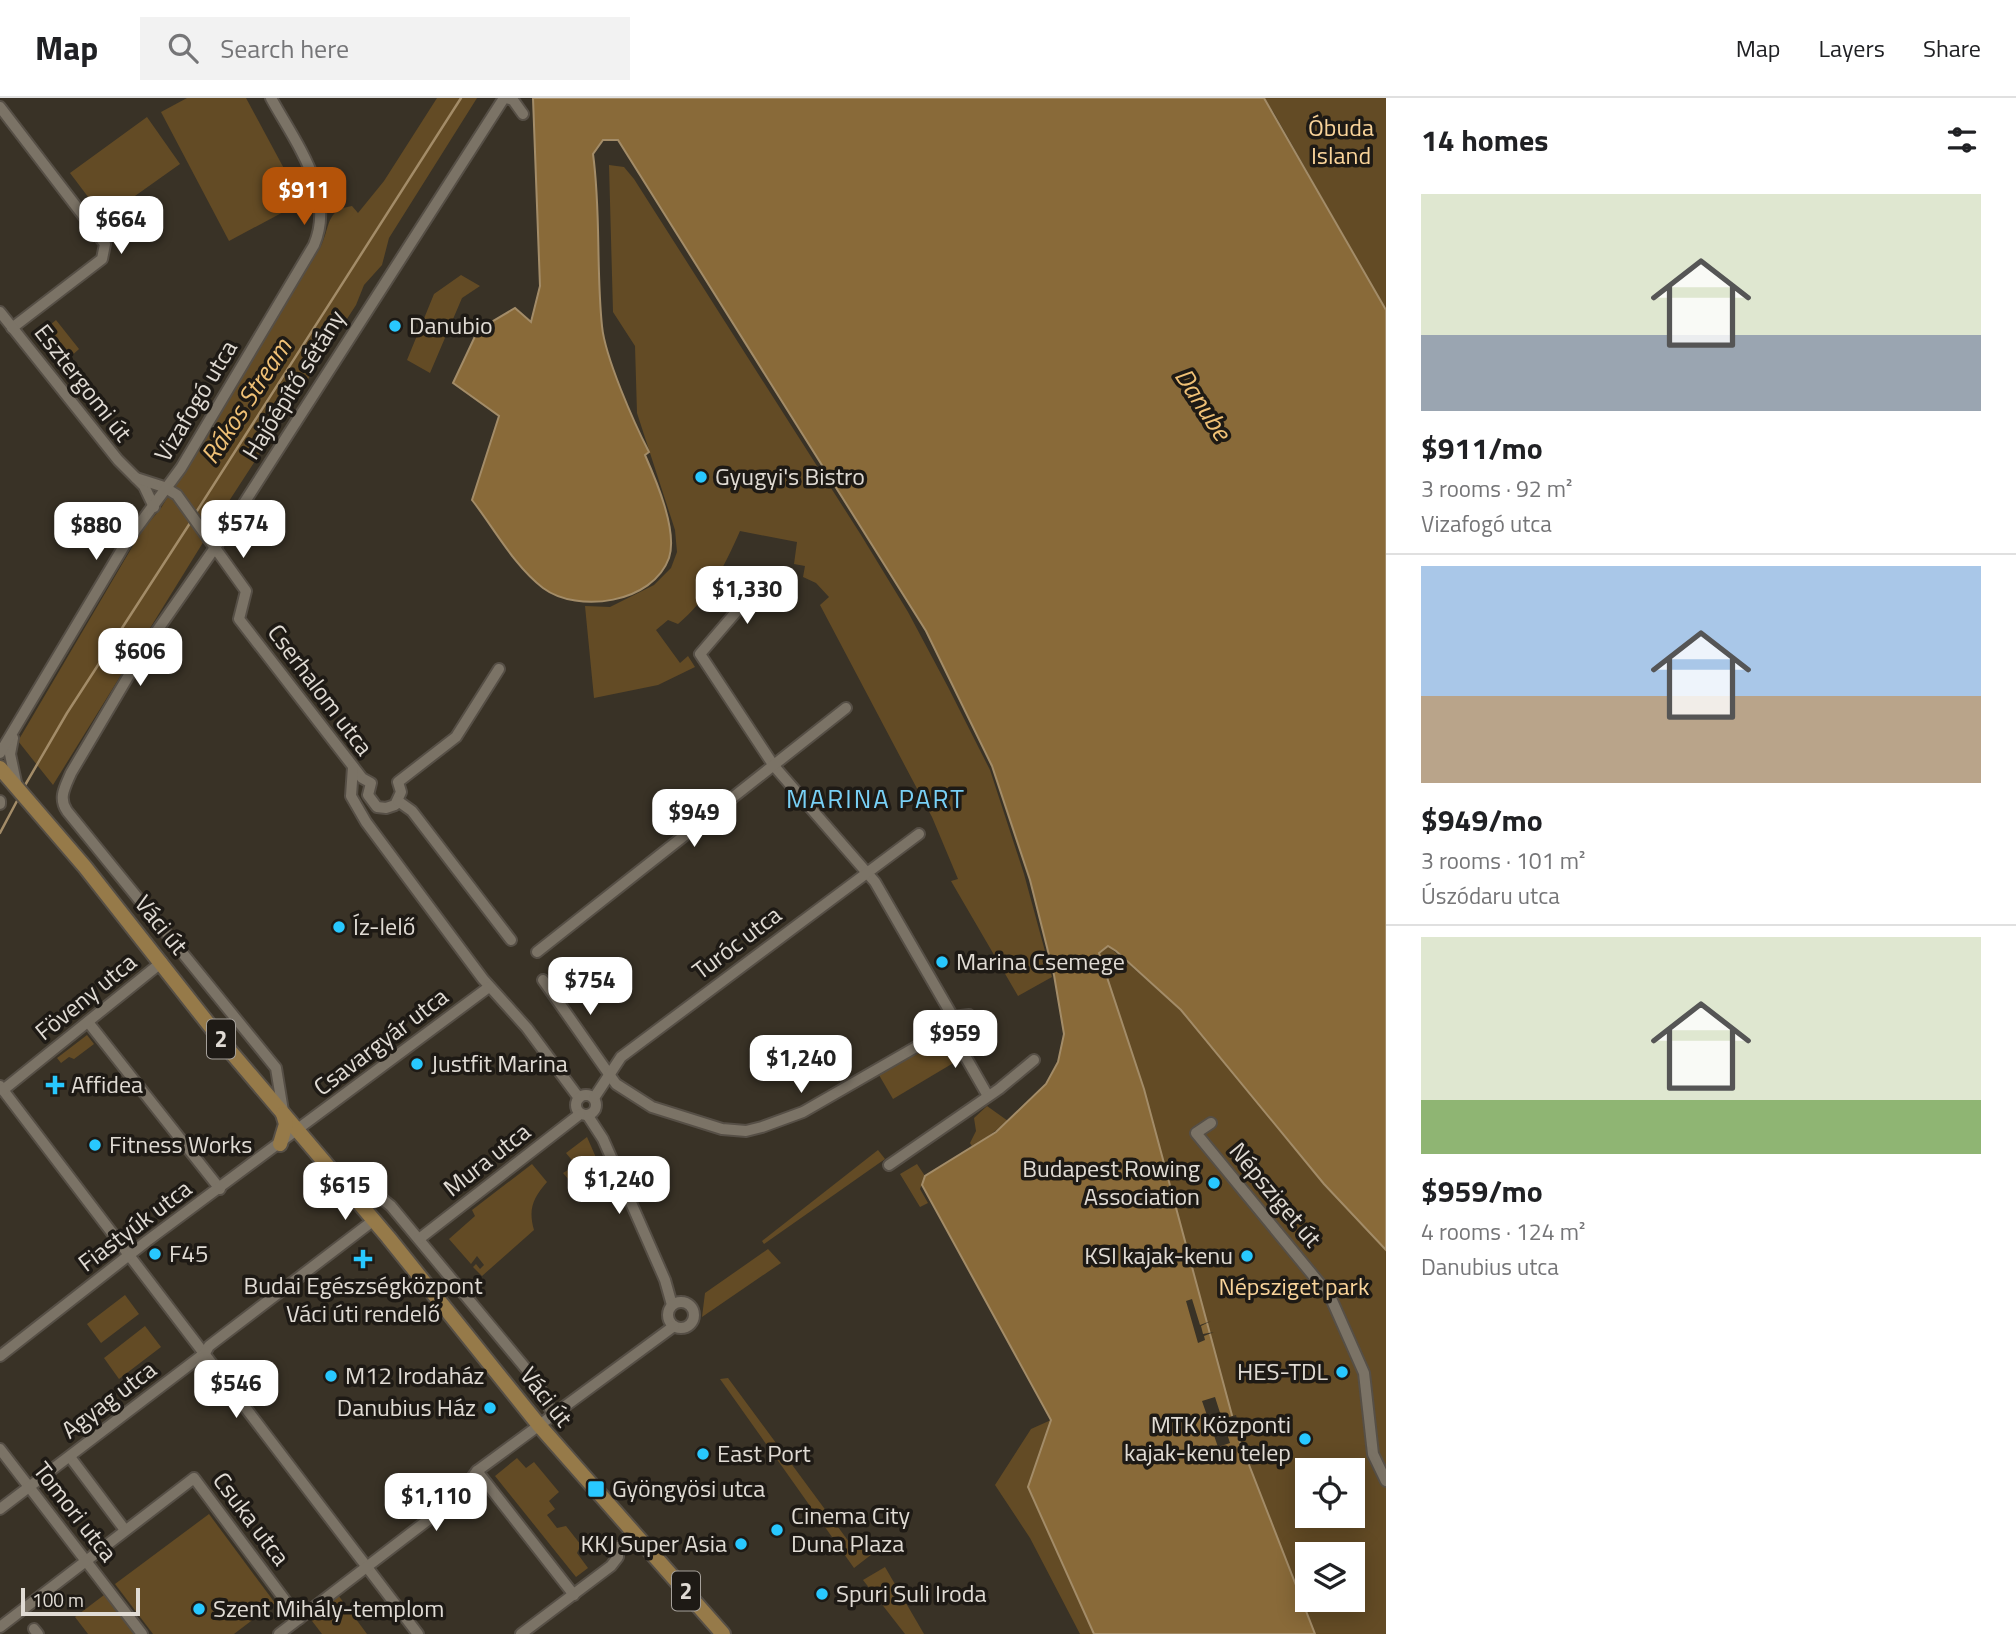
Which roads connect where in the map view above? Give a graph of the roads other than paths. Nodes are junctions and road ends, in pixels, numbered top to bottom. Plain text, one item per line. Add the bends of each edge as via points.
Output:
1 (271, 98) edge
2 (505, 98) edge
3 (0, 107) edge
4 (523, 114) dead end
5 (0, 312) edge
6 (12, 328) junction
7 (136, 478) junction
8 (167, 489) junction
9 (154, 507) junction
10 (215, 547) junction
11 (780, 580) dead end
12 (499, 669) dead end
13 (846, 708) dead end
14 (13, 732) junction
15 (0, 752) edge
16 (774, 766) junction
17 (354, 767) junction
18 (0, 768) edge
19 (17, 787) junction
20 (398, 801) junction
21 (62, 804) joint
22 (919, 834) dead end
23 (867, 873) junction
24 (512, 940) dead end
25 (537, 952) dead end
26 (162, 962) junction
27 (544, 981) dead end
28 (489, 987) junction
29 (969, 1014) dead end
30 (88, 1022) junction
31 (951, 1023) junction
32 (1034, 1060) dead end
33 (610, 1072) junction
34 (1, 1088) edge
35 (988, 1096) junction
36 (586, 1097) junction
37 (283, 1114) junction
38 (587, 1114) junction
39 (1211, 1123) dead end
40 (298, 1131) junction
41 (280, 1144) junction
42 (889, 1165) dead end
43 (341, 1182) junction
44 (220, 1189) junction
45 (374, 1220) junction
46 (419, 1239) junction
47 (147, 1241) junction
48 (122, 1243) junction
49 (130, 1255) junction
50 (675, 1303) junction
51 (672, 1324) junction
52 (205, 1353) junction
53 (0, 1356) edge
54 (556, 1410) junction
55 (538, 1424) junction
56 (0, 1449) edge
57 (70, 1457) junction
58 (477, 1471) junction
59 (1386, 1482) edge
60 (29, 1487) junction
61 (0, 1508) edge
62 (125, 1531) junction
63 (618, 1547) dead end
64 (86, 1561) junction
65 (367, 1567) junction
66 (574, 1595) junction
67 (299, 1619) junction
68 (0, 1627) edge
69 (142, 1634) edge
70 (279, 1634) edge
71 (418, 1634) edge
72 (521, 1634) edge
73 (723, 1634) edge

1 - 8 street, Vizafogó utca via 306,165 322,206 321,225 314,245
2 - 4 street, Hajóépítő sétány via 513,100
2 - 10 street, Hajóépítő sétány
3 - 6 street via 106,251 103,259
5 - 6 street, Esztergomi út
6 - 7 street, Esztergomi út
7 - 8 street, Esztergomi út
7 - 9 street, Esztergomi út
8 - 9 street, Vizafogó utca
8 - 10 street
9 - 14 street, Vizafogó utca via 127,541
10 - 17 street, Cserhalom utca via 246,591 239,619
10 - 21 street, Hajóépítő sétány via 145,648 71,773
11 - 16 street via 754,591 699,654
12 - 20 street via 456,737 398,782
13 - 16 street
14 - 15 street, Vizafogó utca
14 - 19 street via 10,754
16 - 23 street
16 - 25 street
17 - 20 street, Cserhalom utca via 371,783 370,800 381,808
17 - 28 street via 351,796
18 - 19 main road, Váci út / 2
19 - 26 main road, Váci út / 2
20 - 24 street via 412,811
21 - 37 street, Váci út via 276,1068
22 - 23 street, Turóc utca
23 - 31 street via 911,941
23 - 33 street, Turóc utca via 621,1057
26 - 30 street, Föveny utca
26 - 37 main road, Váci út / 2
27 - 33 street
28 - 36 street
28 - 40 street, Csavargyár utca
29 - 31 street
30 - 34 street, Föveny utca
30 - 44 street
31 - 33 street via 803,1112 747,1131 702,1125 652,1107 616,1084
31 - 35 street
32 - 35 street
33 - 36 street, Turóc utca
34 - 48 street
35 - 42 street
36 - 38 street via 576,1105
36 - 38 street via 597,1107
37 - 40 main road, Váci út / 2
37 - 41 main road via 286,1124
38 - 46 street, Mura utca
38 - 50 street via 603,1139
39 - 59 street, Népsziget út via 1190,1134 1330,1296 1364,1373 1373,1454
40 - 41 street, Fiastyúk utca
40 - 43 main road, Váci út / 2
41 - 44 street, Fiastyúk utca
43 - 45 main road, Váci út / 2
43 - 46 street, Váci út via 366,1186 391,1206
44 - 47 street, Fiastyúk utca
45 - 52 street, Agyag utca
45 - 55 main road, Váci út / 2
46 - 54 street, Váci út
47 - 48 street
47 - 49 street, Fiastyúk utca
48 - 49 street
49 - 52 street
49 - 53 street, Fiastyúk utca
50 - 51 street via 667,1315
50 - 51 street via 690,1305 694,1315 688,1326
51 - 54 street via 638,1354
52 - 57 street, Agyag utca
52 - 65 street
54 - 55 street
55 - 58 street
55 - 73 main road, Váci út / 2
56 - 60 street, Tomori utca
57 - 60 street, Agyag utca
57 - 62 street
58 - 65 street via 458,1497
58 - 66 street
60 - 61 street, Agyag utca
60 - 64 street, Tomori utca
62 - 64 street
62 - 67 street, Csuka utca via 194,1478
63 - 66 street via 611,1566
64 - 68 street
64 - 69 street, Tomori utca
65 - 67 street
65 - 71 street
66 - 72 street
67 - 70 street

